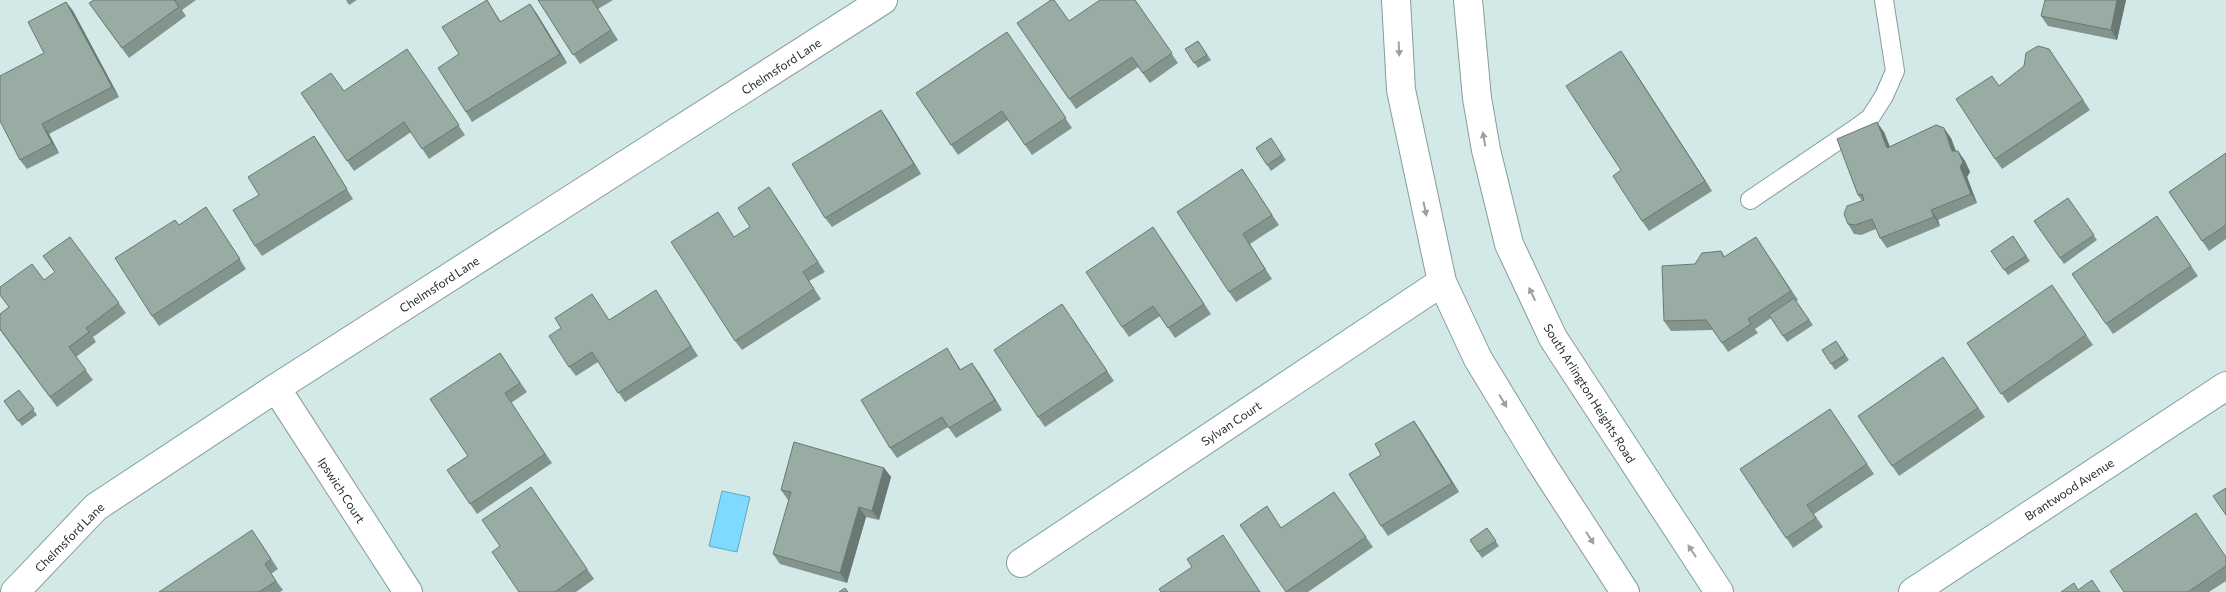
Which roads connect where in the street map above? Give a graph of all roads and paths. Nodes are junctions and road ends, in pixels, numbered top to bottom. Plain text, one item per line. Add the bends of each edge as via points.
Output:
1 (884, 0) edge
2 (1396, 0) edge
3 (1468, 0) edge
4 (1884, 0) edge
5 (1750, 200) dead end
6 (1442, 282) junction
7 (2226, 386) edge
8 (276, 388) junction
9 (1020, 564) dead end
10 (15, 592) edge
11 (408, 592) edge
12 (1625, 592) edge
13 (1719, 592) edge
14 (1913, 592) edge

1 - 8 street, Chelmsford Lane
2 -> 6 street via 1401,90
13 -> 3 street, South Arlington Heights Road via 1553,338 1509,244 1477,98
4 - 5 lane via 1894,71 1870,118
6 - 9 street, Sylvan Court
6 -> 12 street via 1478,359
7 - 14 street, Brantwood Avenue
8 - 10 street, Chelmsford Lane via 96,507
8 - 11 street, Ipswich Court

